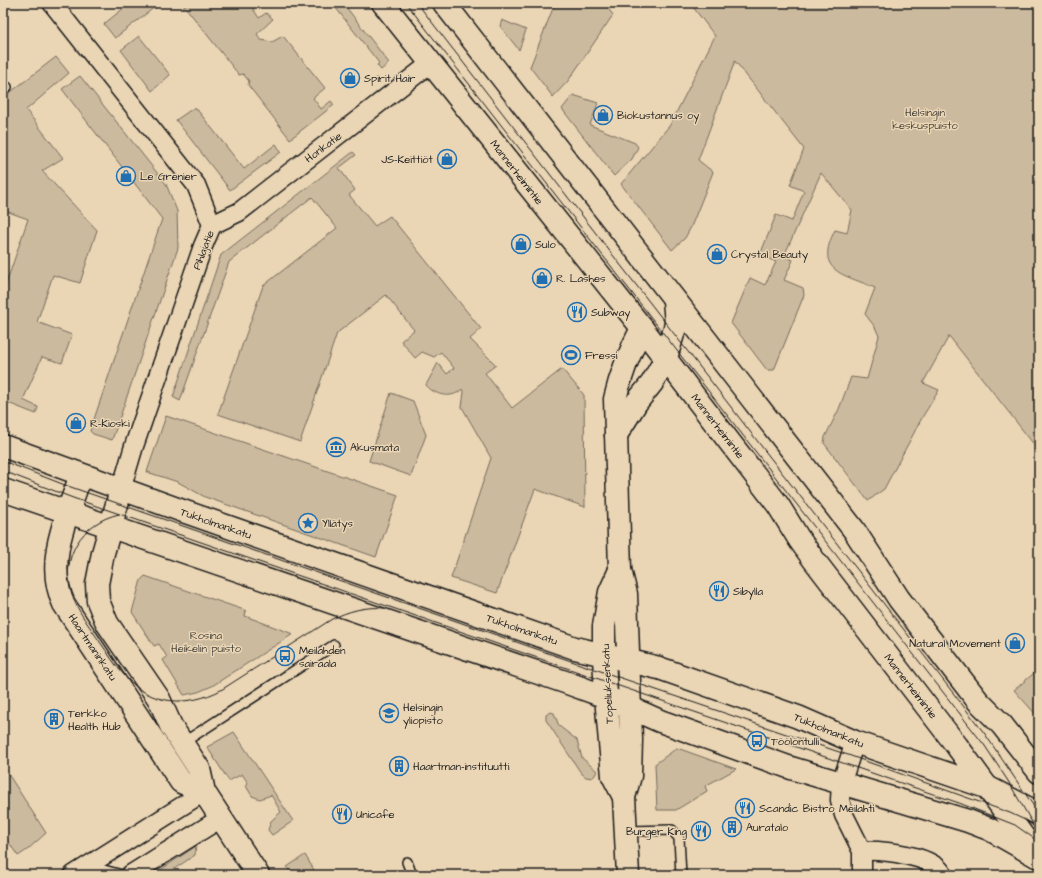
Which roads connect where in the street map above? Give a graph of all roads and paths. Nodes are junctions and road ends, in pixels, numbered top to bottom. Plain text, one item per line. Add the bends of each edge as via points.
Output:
1 (52, 3) edge
2 (383, 3) edge
3 (444, 3) edge
4 (432, 63) junction
5 (212, 225) junction
6 (674, 300) junction
7 (642, 328) junction
8 (666, 358) junction
9 (616, 435) junction
10 (3, 446) edge
11 (81, 475) junction
12 (3, 490) edge
13 (121, 490) junction
14 (68, 513) junction
15 (111, 527) junction
16 (620, 570) junction
17 (334, 645) dead end
18 (604, 656) junction
19 (628, 662) junction
20 (606, 697) junction
21 (629, 708) junction
22 (855, 742) junction
23 (173, 749) junction
24 (1039, 772) edge
25 (842, 784) junction
26 (989, 788) junction
27 (204, 792) junction
28 (624, 797) junction
29 (1039, 814) edge
30 (221, 818) junction
31 (627, 831) junction
32 (862, 851) junction
33 (1038, 858) edge
34 (407, 862) dead end
35 (88, 870) edge
36 (73, 875) edge
37 (122, 875) edge
38 (130, 875) edge
39 (258, 875) edge
40 (412, 875) edge
41 (628, 875) edge
42 (681, 875) edge
43 (862, 875) edge
44 (943, 875) edge

1 - 5 street, Pihlajatie via 196,185
2 - 4 main road, Mannerheimintie
3 - 6 main road via 658,276
4 - 5 street, Honkatie via 239,212
4 - 7 main road, Mannerheimintie
5 - 13 street, Pihlajatie
6 - 8 main road via 676,324
6 - 24 main road via 854,530 899,599 978,701 1002,725
7 - 8 main road, Mannerheimintie
7 - 9 main road, Topeliuksenkatu via 620,376 615,399
8 - 9 main road
8 - 26 main road, Mannerheimintie via 778,505 821,570
9 - 16 main road, Topeliuksenkatu
10 - 11 main road, Tukholmankatu
11 - 13 main road, Tukholmankatu
11 - 14 main road, Haartmaninkatu
12 - 14 main road
13 - 15 main road, Haartmaninkatu
13 - 18 main road, Tukholmankatu
14 - 15 main road
14 - 23 main road, Haartmaninkatu via 56,557 59,594
15 - 20 main road
15 - 23 main road, Haartmaninkatu via 97,580 98,601 107,623 159,699 171,726
16 - 18 main road, Topeliuksenkatu via 610,592 604,626
16 - 19 main road, Topeliuksenkatu via 626,594
17 - 23 lane
18 - 19 main road, Tukholmankatu
18 - 20 main road, Topeliuksenkatu
19 - 21 main road, Topeliuksenkatu
19 - 22 main road, Tukholmankatu via 659,668 756,702
20 - 21 main road
20 - 28 main road, Topeliuksenkatu via 614,776
21 - 25 main road
21 - 28 main road, Topeliuksenkatu via 632,754 630,776
22 - 25 street
22 - 26 main road, Tukholmankatu
23 - 27 main road, Haartmaninkatu via 199,770
25 - 32 street via 840,800 844,815
25 - 33 main road via 968,821 988,829
26 - 29 main road, Tukholmankatu
26 - 33 main road, Mannerheimintie
27 - 30 main road, Haartmaninkatu
27 - 35 street
28 - 31 main road, Topeliuksenkatu
30 - 38 street
30 - 39 main road, Haartmaninkatu
31 - 41 main road, Topeliuksenkatu
31 - 42 lane via 672,830 679,838
32 - 43 street
32 - 44 street via 895,852 934,864
34 - 40 lane
35 - 36 street
35 - 37 lane

